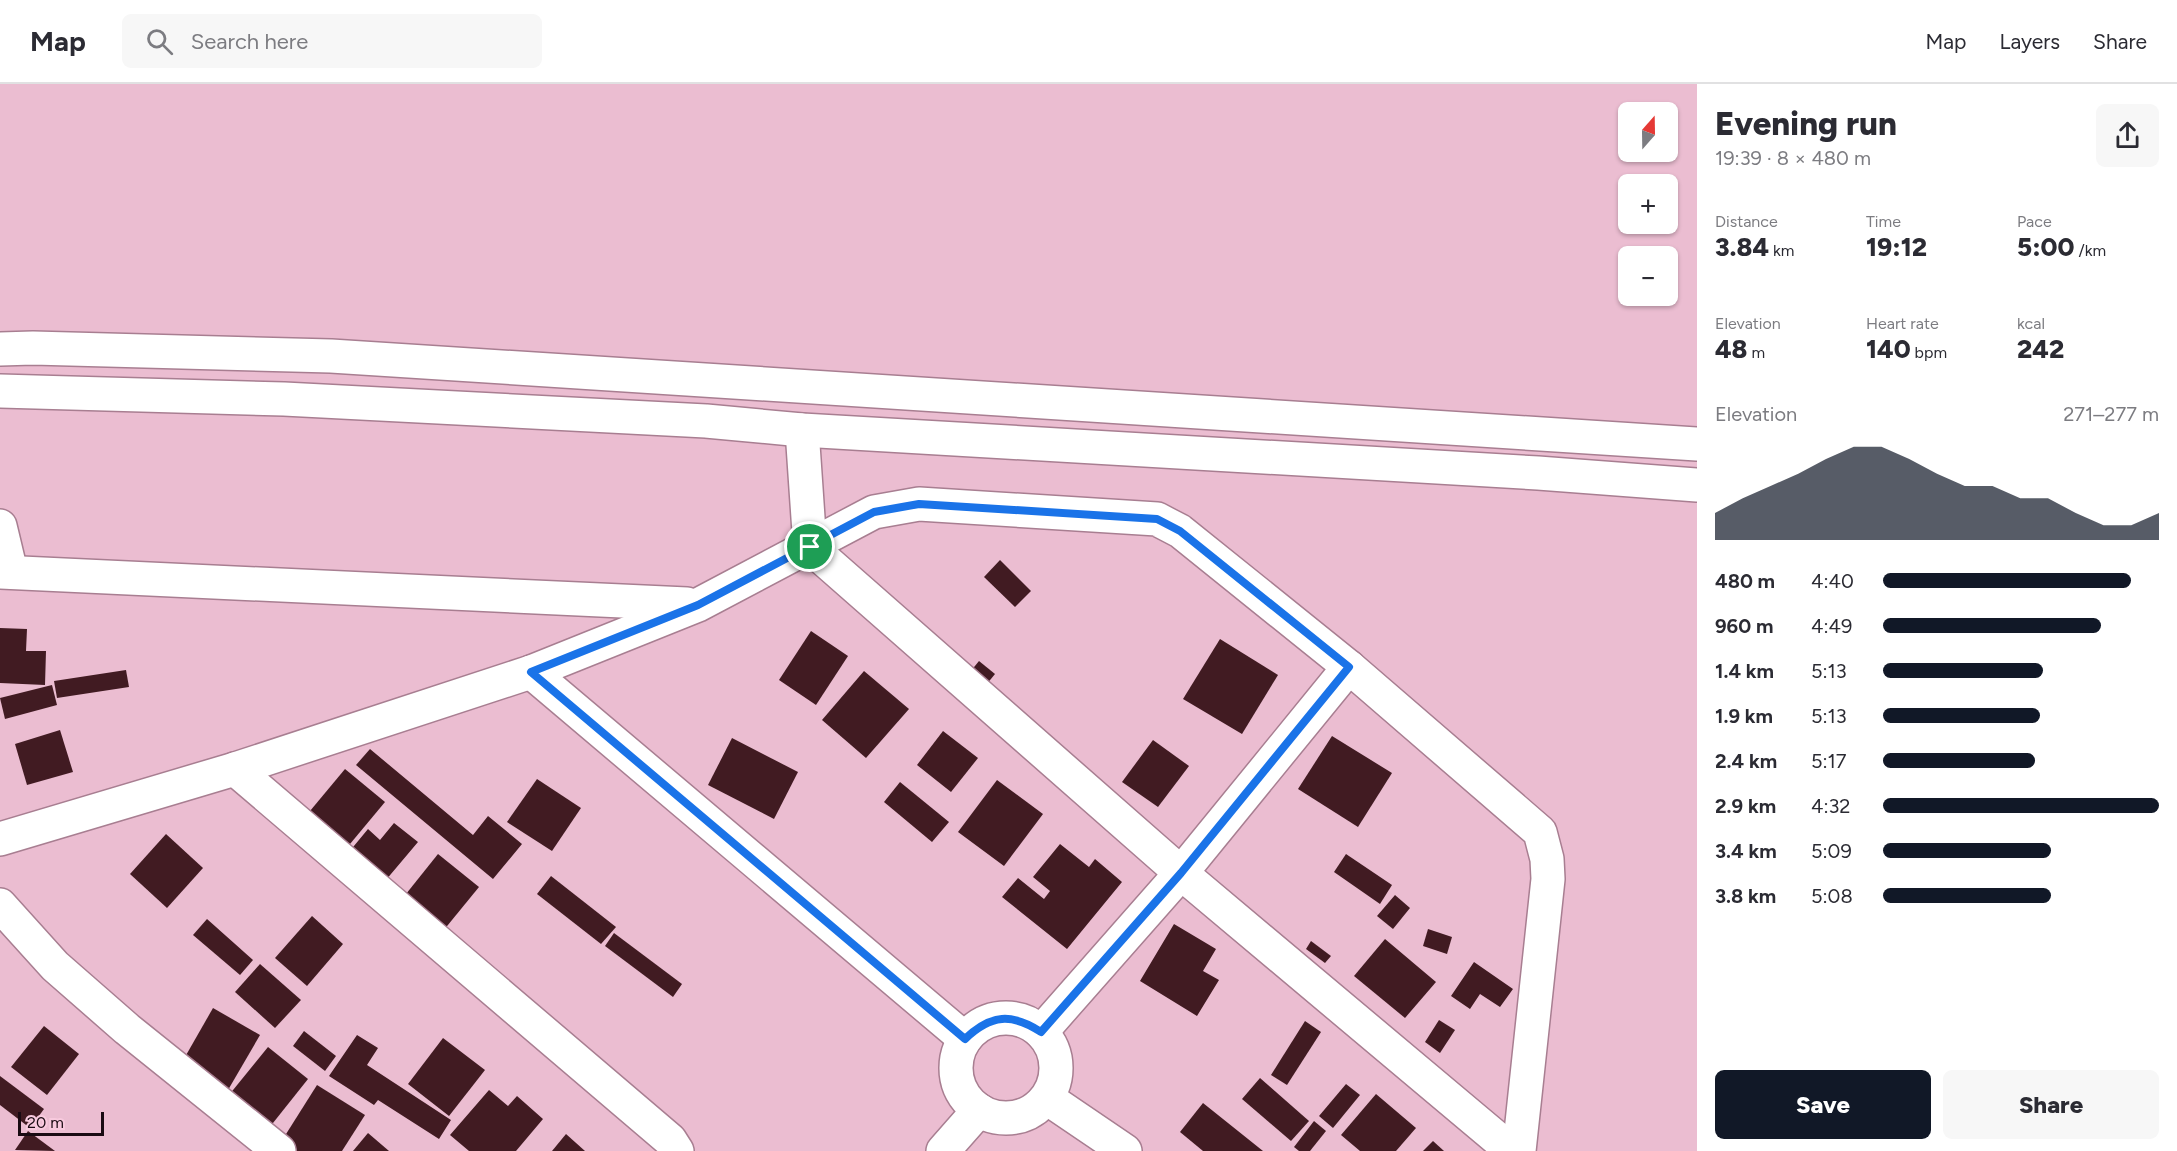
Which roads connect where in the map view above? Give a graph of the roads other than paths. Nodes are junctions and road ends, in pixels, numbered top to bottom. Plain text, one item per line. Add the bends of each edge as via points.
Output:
1 (0, 349) edge
2 (0, 391) edge
3 (802, 430) junction
4 (1697, 444) edge
5 (1697, 485) edge
6 (0, 526) edge
7 (810, 547) junction
8 (5, 572) edge
9 (698, 605) junction
10 (1349, 667) junction
11 (531, 672) junction
12 (235, 769) junction
13 (0, 839) edge
14 (1181, 873) junction
15 (0, 905) edge
16 (1041, 1032) junction
17 (965, 1039) junction
18 (1047, 1098) junction
19 (978, 1110) junction
20 (279, 1151) edge
21 (677, 1151) edge
22 (943, 1151) edge
23 (1125, 1151) edge
24 (1512, 1151) edge
25 (1519, 1151) edge

1 - 4 street via 331,356
2 - 3 street via 284,399 706,421
3 - 5 street
3 - 7 street
6 - 8 street
7 - 9 street
7 - 10 street via 874,512 919,504 1157,519 1180,531
7 - 14 street
8 - 9 street
9 - 11 street
10 - 14 street
10 - 25 street via 1540,832 1548,879
11 - 12 street
11 - 17 street
12 - 13 street
12 - 21 street via 670,1140
14 - 16 street
14 - 24 street
15 - 20 street via 55,966
16 - 17 street via 1027,1022 1010,1018 977,1027
16 - 18 street via 1055,1057 1054,1085
17 - 19 street via 956,1069 959,1085
18 - 19 street via 1023,1116 1000,1117
18 - 23 street
19 - 22 street

